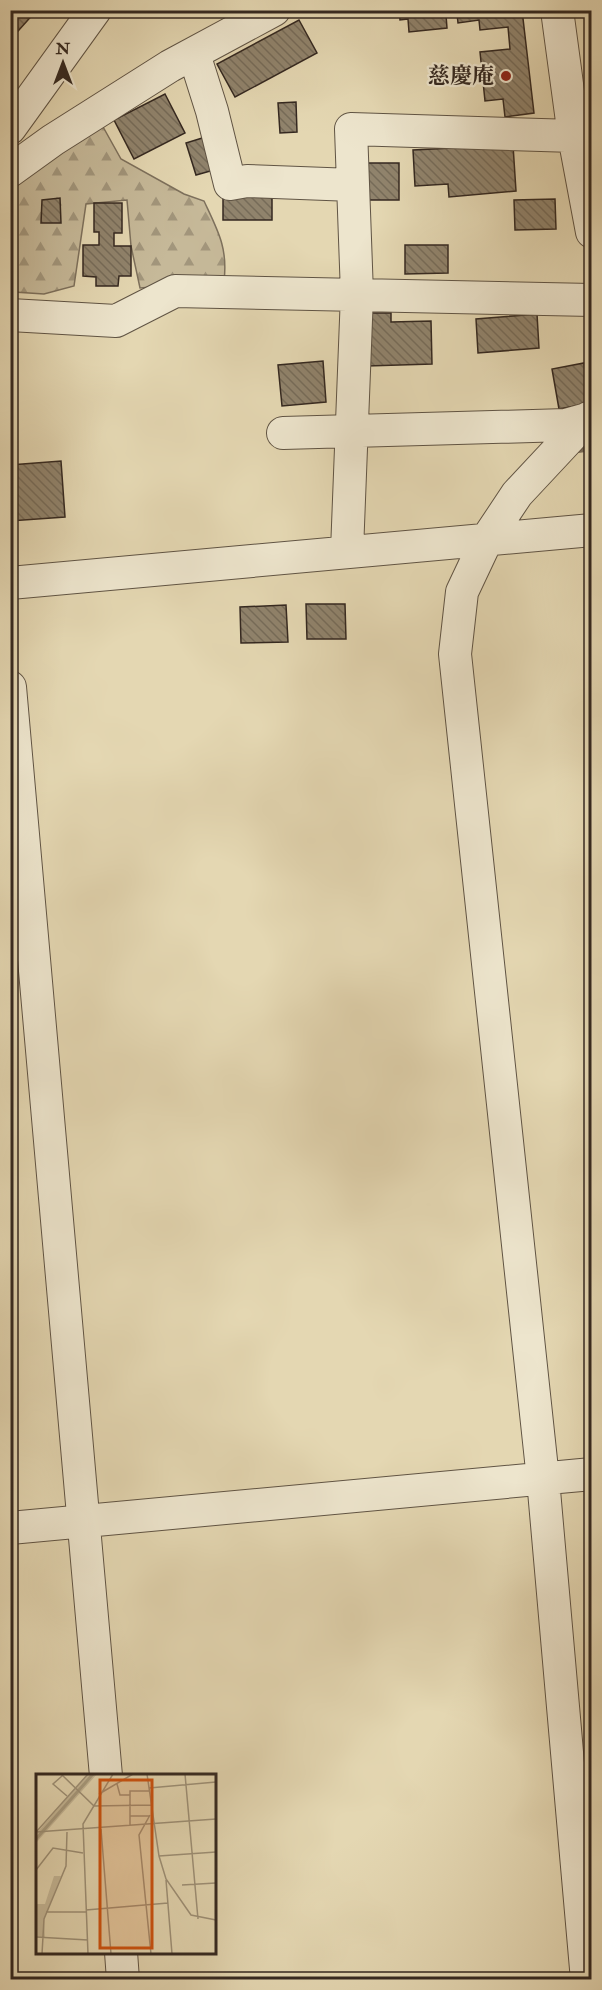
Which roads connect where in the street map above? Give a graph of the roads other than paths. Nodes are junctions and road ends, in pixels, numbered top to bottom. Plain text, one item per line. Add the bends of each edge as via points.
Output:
1 (95, 10) edge
2 (274, 10) edge
3 (557, 10) edge
4 (194, 54) junction
5 (580, 100) edge
6 (10, 128) edge
7 (574, 135) junction
8 (10, 171) edge
9 (353, 185) junction
10 (591, 232) edge
11 (357, 294) junction
12 (591, 300) edge
13 (10, 315) edge
14 (590, 418) edge
15 (352, 433) junction
16 (283, 434) dead end
17 (591, 530) edge
18 (487, 539) junction
19 (347, 551) junction
20 (10, 583) edge
21 (10, 687) edge
22 (591, 1474) edge
23 (543, 1479) junction
24 (86, 1523) junction
25 (10, 1528) edge
26 (106, 1774) edge
27 (121, 1954) edge
28 (123, 1980) edge
29 (587, 1980) edge

1 - 6 street
2 - 4 street
3 - 5 street
4 - 8 street via 53,140
4 - 9 street via 230,184 247,181
5 - 7 street
7 - 9 street via 351,129
7 - 10 street
9 - 11 street
11 - 12 street
11 - 13 street via 175,291 116,321
11 - 15 street
14 - 15 street via 566,425
14 - 18 street via 517,494
15 - 16 street
15 - 19 street
17 - 18 street
18 - 19 street
18 - 23 street via 462,592 456,654
19 - 20 street
21 - 24 street
22 - 23 street
23 - 24 street
23 - 29 street
24 - 25 street
24 - 26 street
27 - 28 street

